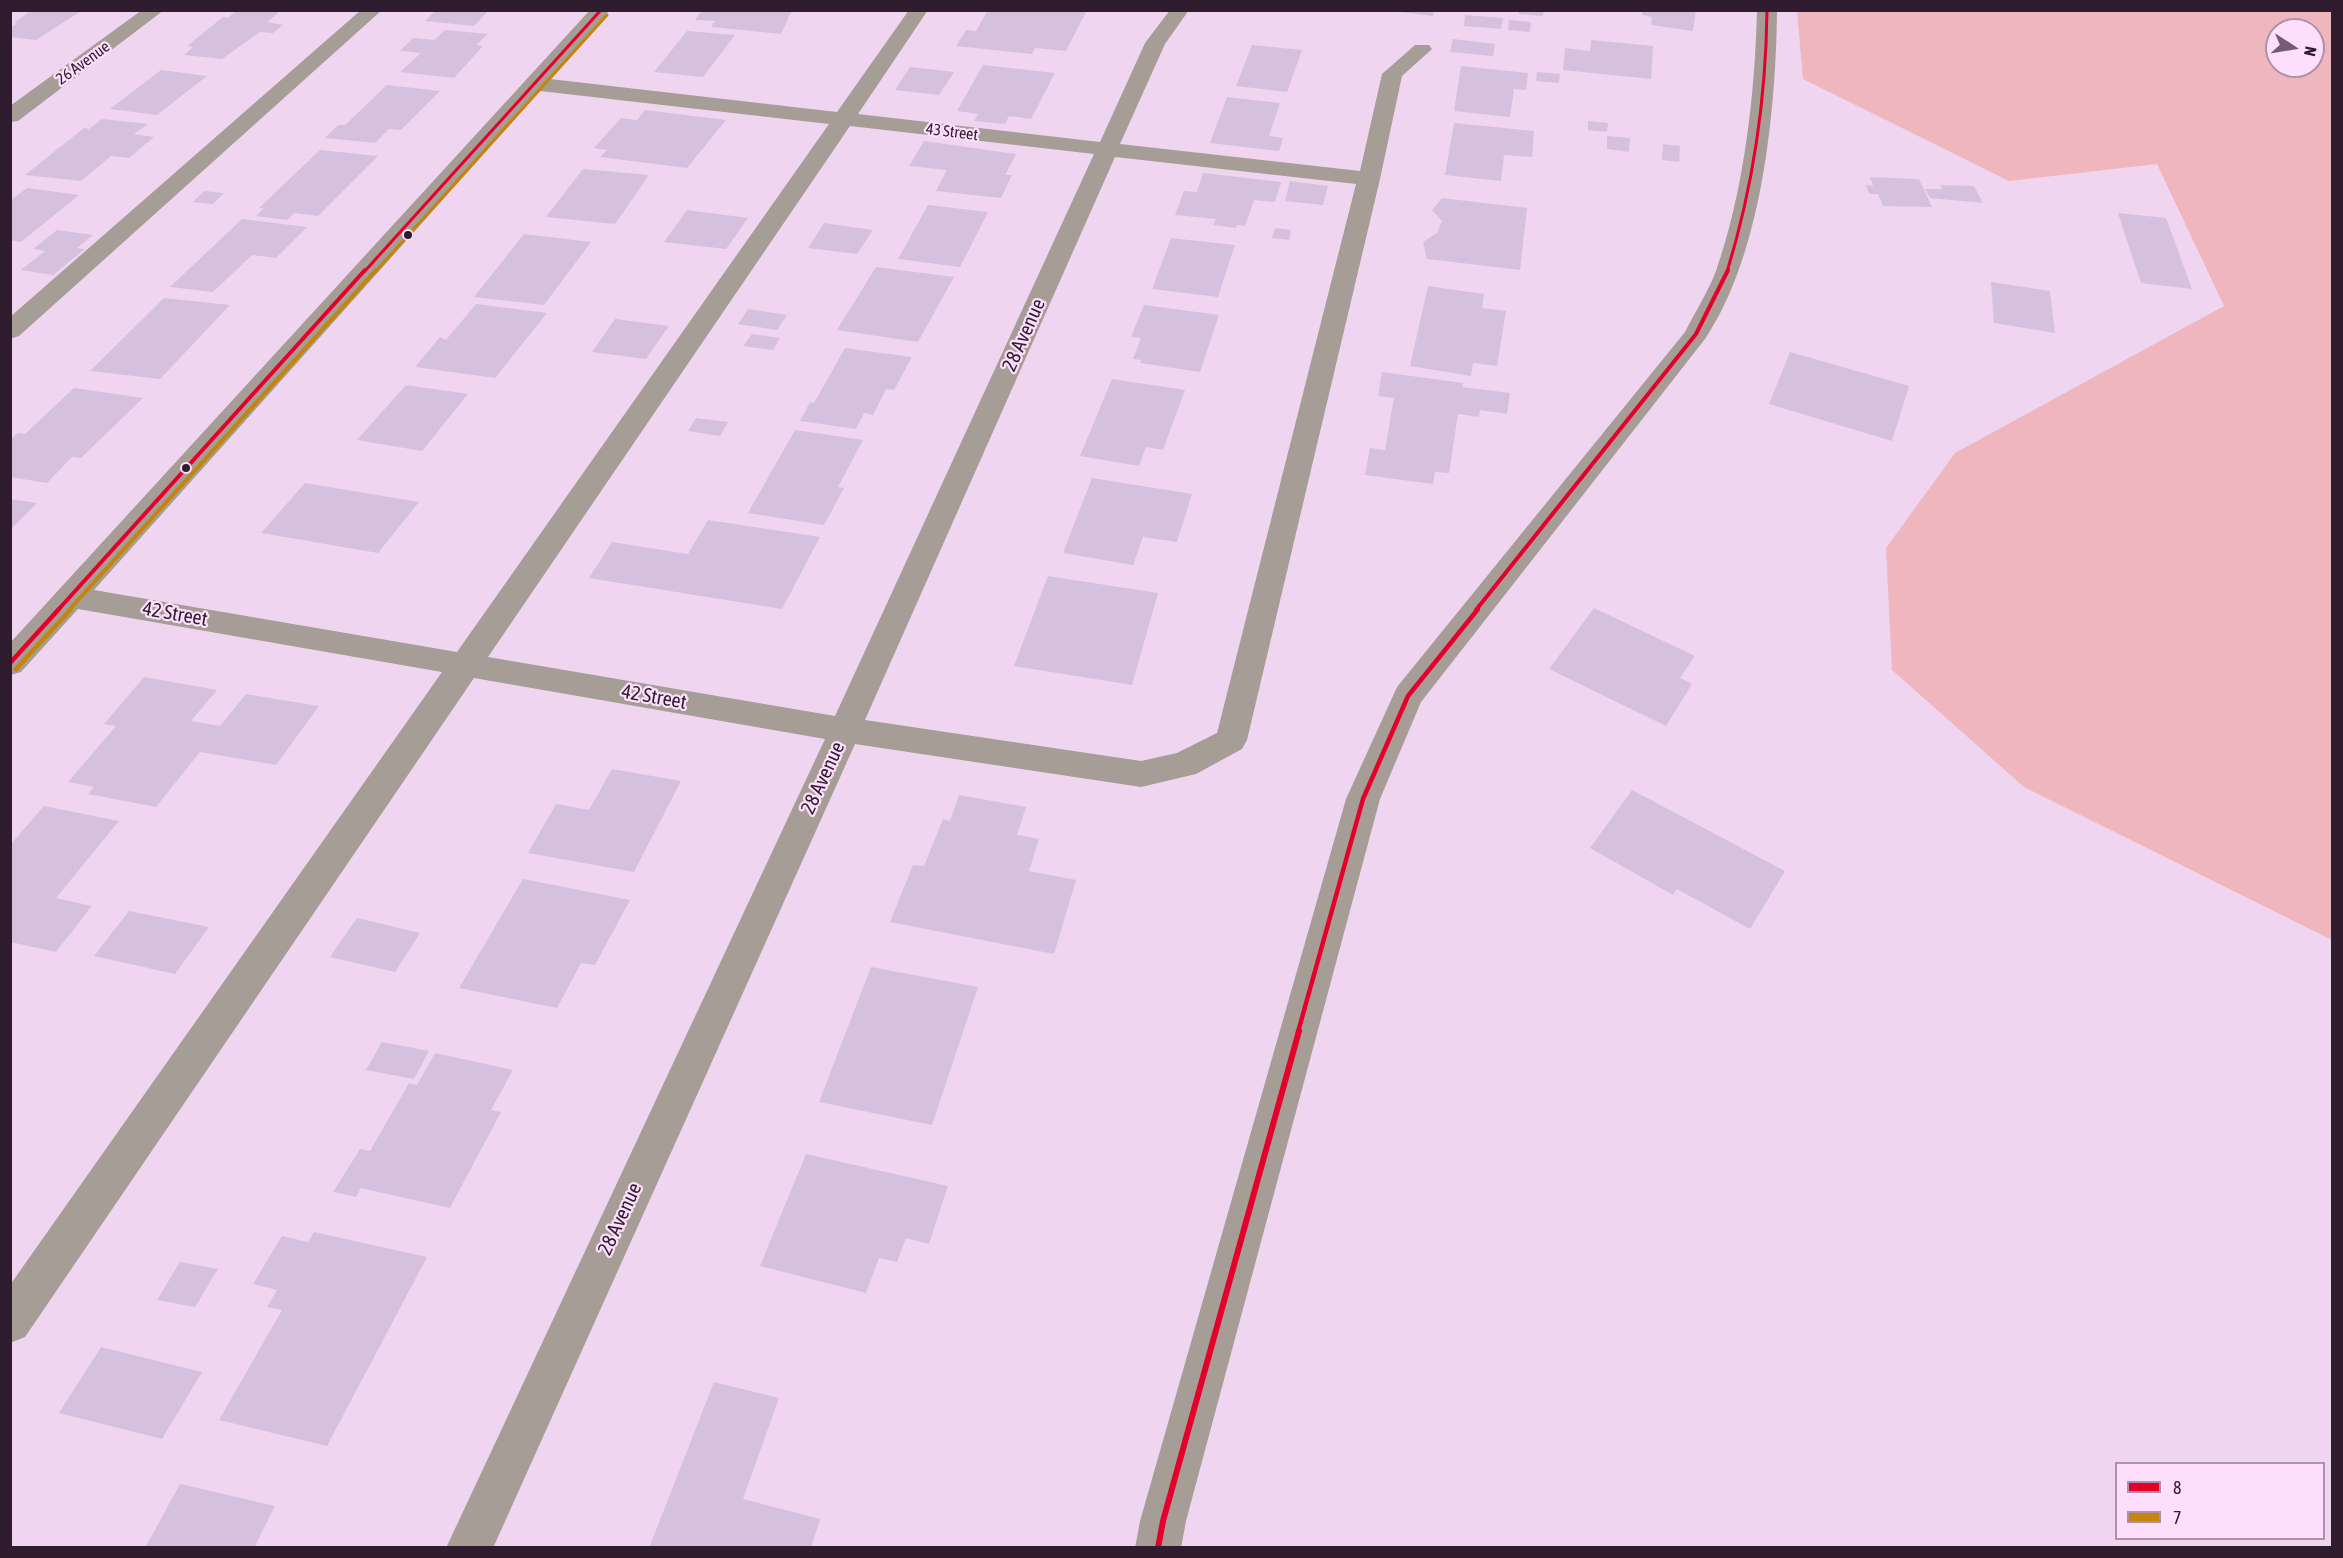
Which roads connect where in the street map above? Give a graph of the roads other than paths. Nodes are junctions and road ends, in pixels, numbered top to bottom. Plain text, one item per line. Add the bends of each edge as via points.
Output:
1 (154, 10) edge
2 (373, 10) edge
3 (601, 10) edge
4 (919, 10) edge
5 (1180, 10) edge
6 (1767, 10) edge
7 (1422, 49) dead end
8 (536, 84) junction
9 (10, 116) edge
10 (846, 120) junction
11 (1107, 150) junction
12 (1369, 179) junction
13 (10, 331) edge
14 (72, 597) junction
15 (10, 664) edge
16 (465, 665) junction
17 (845, 730) junction
18 (10, 1322) edge
19 (1157, 1539) edge
20 (469, 1548) edge

1 - 9 street, 26 Avenue
2 - 13 street
3 - 8 street
4 - 10 street
5 - 11 street, 28 Avenue via 1155,43
6 - 19 street via 1766,75 1743,220 1712,306 1696,334 1408,696 1363,799
7 - 12 street via 1392,74
8 - 10 street, 43 Street
8 - 14 street
10 - 11 street, 43 Street
10 - 16 street
11 - 12 street, 43 Street
11 - 17 street, 28 Avenue
12 - 17 street, 42 Street via 1231,740 1184,765 1141,774
14 - 15 street
14 - 16 street, 42 Street
16 - 17 street, 42 Street
16 - 18 street
17 - 20 street, 28 Avenue

